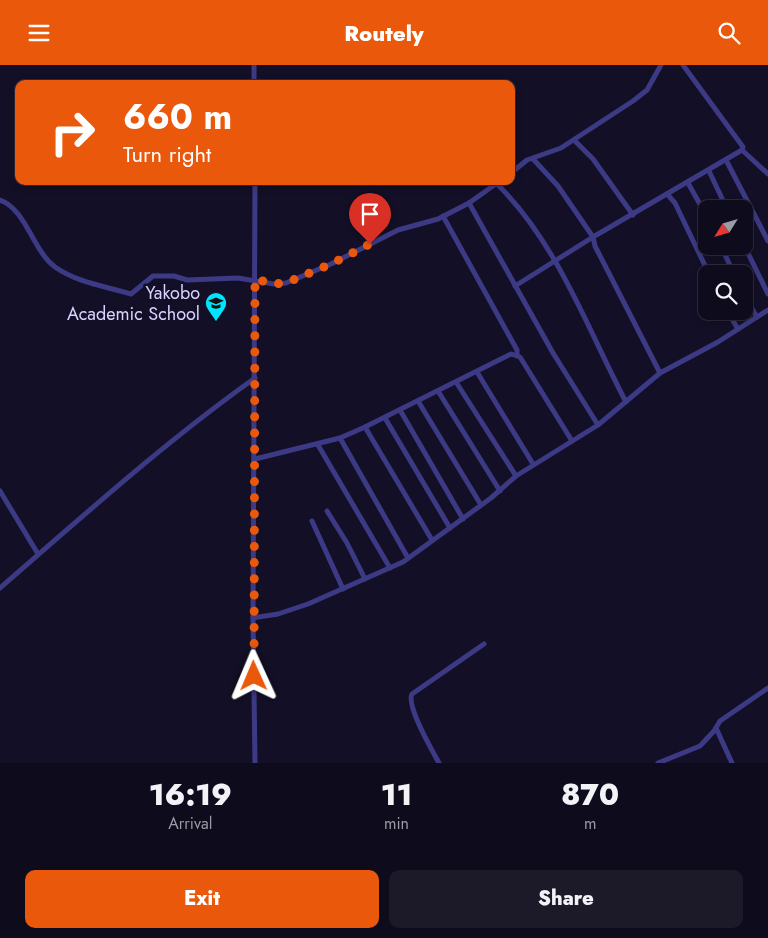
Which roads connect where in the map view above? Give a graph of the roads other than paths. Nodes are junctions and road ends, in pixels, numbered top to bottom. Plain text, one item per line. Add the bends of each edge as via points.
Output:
1 (254, 65) edge
2 (661, 65) edge
3 (683, 65) edge
4 (254, 80) edge
5 (574, 140) junction
6 (742, 150) junction
7 (533, 159) junction
8 (726, 160) junction
9 (515, 170) edge
10 (709, 171) junction
11 (768, 174) edge
12 (688, 183) junction
13 (255, 185) edge
14 (494, 185) edge
15 (501, 185) edge
16 (667, 194) junction
17 (0, 200) edge
18 (723, 200) edge
19 (698, 201) edge
20 (469, 203) junction
21 (633, 215) junction
22 (443, 217) junction
23 (593, 237) junction
24 (768, 241) edge
25 (749, 255) edge
26 (555, 260) junction
27 (704, 265) edge
28 (255, 279) junction
29 (515, 286) junction
30 (768, 294) edge
31 (768, 309) edge
32 (753, 310) edge
33 (757, 317) junction
34 (732, 320) edge
35 (738, 329) junction
36 (516, 354) junction
37 (477, 372) junction
38 (660, 373) junction
39 (255, 378) junction
40 (456, 382) junction
41 (438, 391) junction
42 (418, 401) junction
43 (626, 402) junction
44 (400, 410) junction
45 (385, 418) junction
46 (598, 425) junction
47 (365, 427) junction
48 (340, 438) junction
49 (572, 441) junction
50 (318, 445) junction
51 (255, 459) junction
52 (534, 464) junction
53 (516, 476) junction
54 (0, 491) edge
55 (500, 491) junction
56 (482, 505) junction
57 (327, 511) dead end
58 (463, 519) junction
59 (312, 521) dead end
60 (450, 528) junction
61 (432, 540) junction
62 (38, 554) junction
63 (408, 557) junction
64 (390, 568) junction
65 (365, 579) junction
66 (0, 588) edge
67 (343, 589) junction
68 (253, 617) junction
69 (484, 644) dead end
70 (768, 687) edge
71 (716, 728) junction
72 (255, 763) edge
73 (439, 763) edge
74 (658, 763) edge
75 (732, 763) edge

1 - 4 street
2 - 5 street via 645,92
3 - 6 street via 743,147
5 - 7 street
5 - 21 street via 594,159
6 - 8 street
6 - 11 street
7 - 9 street
7 - 23 street via 558,186
8 - 10 street
8 - 24 street
10 - 12 street
10 - 18 street
12 - 16 street
12 - 19 street
13 - 28 street
14 - 20 street
15 - 26 street
16 - 21 street
16 - 27 street via 675,203
17 - 28 street via 15,209 51,263 80,280 131,294 153,276 187,280
20 - 22 street
20 - 29 street
21 - 23 street
22 - 28 street via 390,233 286,283 274,284
22 - 36 street via 517,350
23 - 26 street
23 - 38 street
25 - 30 street
26 - 29 street
26 - 43 street
28 - 39 street
29 - 46 street
31 - 33 street
32 - 33 street
33 - 35 street
34 - 35 street
35 - 38 street
36 - 37 street
36 - 49 street
37 - 40 street
37 - 52 street
38 - 43 street
39 - 51 street
39 - 62 street via 192,425
40 - 41 street
40 - 53 street
41 - 42 street
41 - 55 street
42 - 44 street
42 - 56 street
43 - 46 street
44 - 45 street
44 - 58 street
45 - 47 street
45 - 60 street
46 - 49 street
47 - 48 street
47 - 61 street
48 - 50 street
48 - 63 street
49 - 52 street
50 - 51 street
50 - 64 street
51 - 68 street
52 - 53 street
53 - 55 street
54 - 62 street
55 - 56 street
56 - 58 street
57 - 65 street
58 - 60 street
59 - 67 street
60 - 61 street
61 - 63 street
62 - 66 street
63 - 64 street
64 - 65 street
65 - 67 street
67 - 68 street via 284,613
68 - 72 street
69 - 73 street via 410,698
70 - 71 street via 720,721
71 - 74 street via 700,746
71 - 75 street

